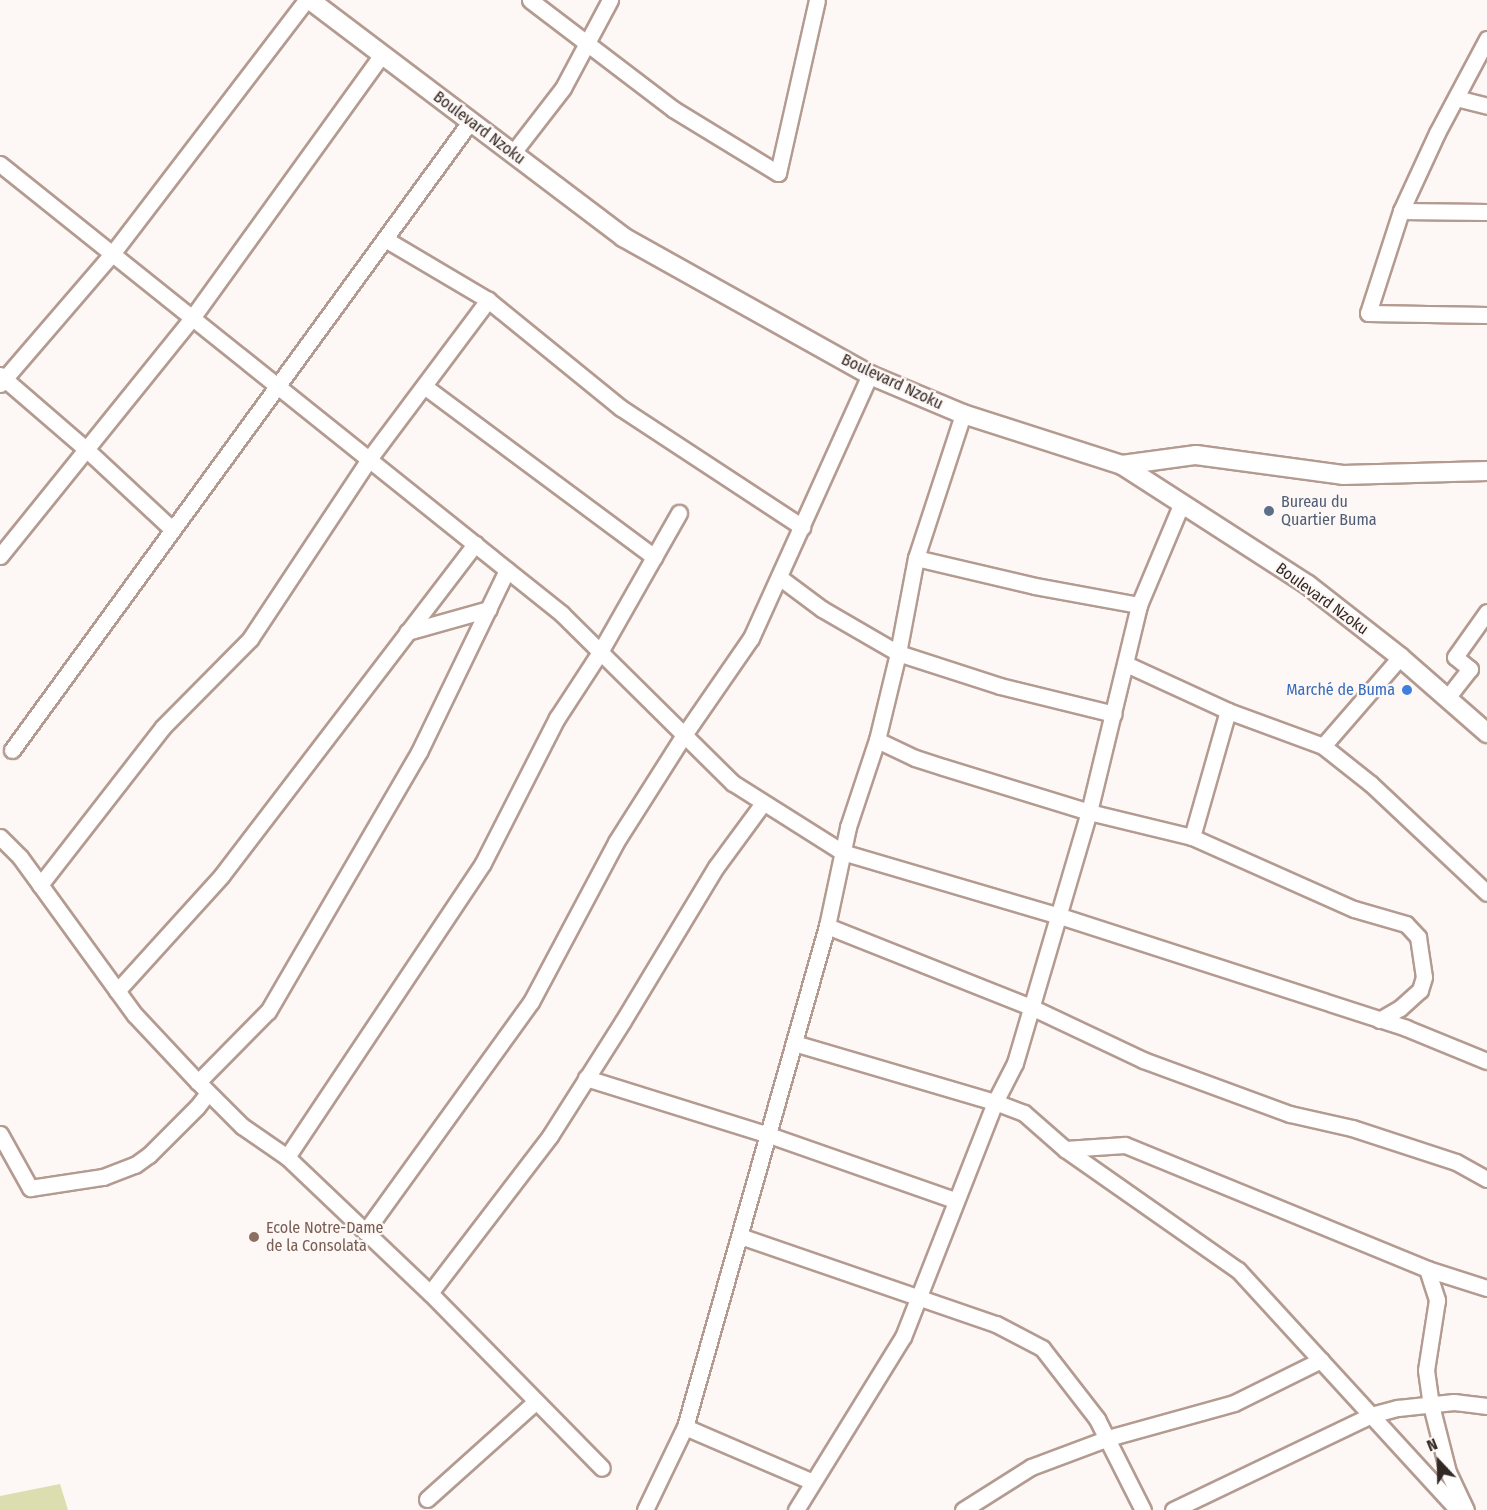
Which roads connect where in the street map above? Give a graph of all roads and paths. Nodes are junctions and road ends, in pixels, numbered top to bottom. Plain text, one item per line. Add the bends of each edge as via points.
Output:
1 (308, 0) edge
2 (530, 0) edge
3 (610, 0) edge
4 (818, 0) edge
5 (1487, 39) edge
6 (587, 43) junction
7 (382, 55) junction
8 (1455, 98) junction
9 (1487, 106) edge
10 (470, 122) junction
11 (512, 153) junction
12 (0, 164) edge
13 (1401, 211) junction
14 (1487, 212) edge
15 (385, 239) junction
16 (112, 254) junction
17 (488, 300) junction
18 (1487, 315) edge
19 (192, 318) junction
20 (870, 375) junction
21 (2, 379) edge
22 (424, 386) junction
23 (279, 387) junction
24 (963, 414) junction
25 (87, 450) junction
26 (369, 459) junction
27 (1122, 465) junction
28 (1487, 471) edge
29 (1181, 506) junction
30 (679, 513) dead end
31 (802, 526) junction
32 (173, 530) junction
33 (475, 544) junction
34 (3, 547) edge
35 (654, 557) junction
36 (916, 558) junction
37 (507, 570) junction
38 (779, 577) junction
39 (1139, 605) junction
40 (489, 609) junction
41 (1487, 612) edge
42 (407, 632) junction
43 (600, 652) junction
44 (898, 653) junction
45 (1400, 657) junction
46 (1126, 664) junction
47 (1447, 698) junction
48 (1228, 711) junction
49 (1114, 714) junction
50 (1487, 733) edge
51 (684, 735) junction
52 (877, 740) junction
53 (1323, 746) junction
54 (12, 750) dead end
55 (763, 802) junction
56 (1089, 812) junction
57 (0, 837) edge
58 (1192, 837) junction
59 (842, 852) junction
60 (40, 885) junction
61 (1487, 893) edge
62 (1060, 916) junction
63 (827, 926) junction
64 (117, 990) junction
65 (1033, 1008) junction
66 (1379, 1020) junction
67 (794, 1043) junction
68 (1487, 1061) edge
69 (586, 1078) junction
70 (203, 1087) junction
71 (995, 1102) junction
72 (0, 1134) edge
73 (769, 1135) junction
74 (1065, 1149) junction
75 (287, 1157) junction
76 (1487, 1179) edge
77 (956, 1200) junction
78 (365, 1232) junction
79 (740, 1236) junction
80 (1427, 1269) junction
81 (1487, 1288) edge
82 (430, 1293) junction
83 (918, 1297) junction
84 (1321, 1360) junction
85 (535, 1402) junction
86 (1431, 1405) junction
87 (1487, 1406) edge
88 (1371, 1415) junction
89 (685, 1427) junction
90 (1108, 1438) junction
91 (602, 1468) dead end
92 (813, 1482) junction
93 (427, 1498) dead end
94 (645, 1510) edge
95 (796, 1510) edge
96 (963, 1510) edge
97 (1143, 1510) edge
98 (1173, 1510) edge
99 (1458, 1510) edge
100 (1466, 1510) edge

1 - 7 street, Boulevard Nzoku
1 - 16 street
2 - 6 street
3 - 6 street
4 - 6 street via 778,173 673,109
5 - 8 street
6 - 11 street via 563,88
7 - 10 street, Boulevard Nzoku
7 - 19 street
8 - 9 street
8 - 13 street
10 - 11 street, Boulevard Nzoku
10 - 15 street
11 - 20 street, Boulevard Nzoku via 623,237
12 - 16 street
13 - 14 street
13 - 18 street via 1368,313
15 - 17 street
15 - 23 street
16 - 19 street
16 - 21 street
17 - 22 street
17 - 31 street via 621,408
19 - 23 street
19 - 25 street
20 - 24 street, Boulevard Nzoku
20 - 31 street
21 - 25 street
22 - 26 street
22 - 35 street
23 - 26 street
23 - 32 street
24 - 27 street, Boulevard Nzoku
24 - 36 street
25 - 32 street
25 - 34 street
26 - 33 street
26 - 60 street via 250,639 163,727
27 - 28 street via 1196,455 1343,475
27 - 29 street, Boulevard Nzoku
29 - 39 street
29 - 45 street, Boulevard Nzoku via 1308,585
30 - 35 street
31 - 38 street
32 - 54 street
33 - 37 street
33 - 42 street
35 - 43 street
36 - 39 street
36 - 44 street
37 - 40 street
37 - 43 street via 562,614
38 - 44 street via 822,609
38 - 51 street via 751,638
39 - 46 street
40 - 42 street
40 - 70 street via 419,752 268,1011
41 - 47 street via 1455,657 1470,669
42 - 64 street via 222,875
43 - 51 street
43 - 75 street via 557,718 483,863
44 - 49 street via 1000,686
44 - 52 street
45 - 47 street, Boulevard Nzoku
45 - 53 street
46 - 48 street
46 - 49 street
47 - 50 street, Boulevard Nzoku
48 - 53 street
48 - 58 street
49 - 56 street
51 - 55 street via 733,783
51 - 78 street via 616,842 531,1002
52 - 56 street via 915,758
52 - 59 street
53 - 61 street via 1371,784
55 - 59 street
55 - 69 street via 716,867
56 - 58 street
56 - 62 street
57 - 60 street
58 - 66 street via 1354,909 1406,924 1418,936 1424,976 1420,990
59 - 62 street
59 - 63 street
60 - 64 street
62 - 65 street
62 - 66 street
63 - 65 street
63 - 67 street
64 - 70 street via 135,1016
65 - 71 street via 1015,1063
65 - 76 street via 1143,1060 1290,1114 1352,1128 1456,1162
66 - 68 street
67 - 71 street
67 - 73 street
69 - 73 street
69 - 82 street via 550,1136
70 - 72 street via 198,1107 149,1155 103,1177 30,1188
70 - 75 street via 242,1126
71 - 74 street via 1024,1113
71 - 77 street
73 - 77 street
73 - 79 street
74 - 80 street via 1125,1145
74 - 84 street via 1238,1270
75 - 78 street
77 - 83 street
78 - 82 street
79 - 83 street
79 - 89 street
80 - 81 street
80 - 86 street via 1437,1300 1426,1370
82 - 85 street
83 - 90 street via 996,1324 1042,1348
83 - 92 street via 903,1337
84 - 88 street
84 - 90 street via 1234,1402
85 - 91 street
85 - 93 street
86 - 87 street via 1454,1402
86 - 88 street
86 - 100 street via 1448,1473
88 - 98 street
88 - 99 street
89 - 92 street
89 - 94 street
90 - 96 street via 1031,1467
90 - 97 street
92 - 95 street

